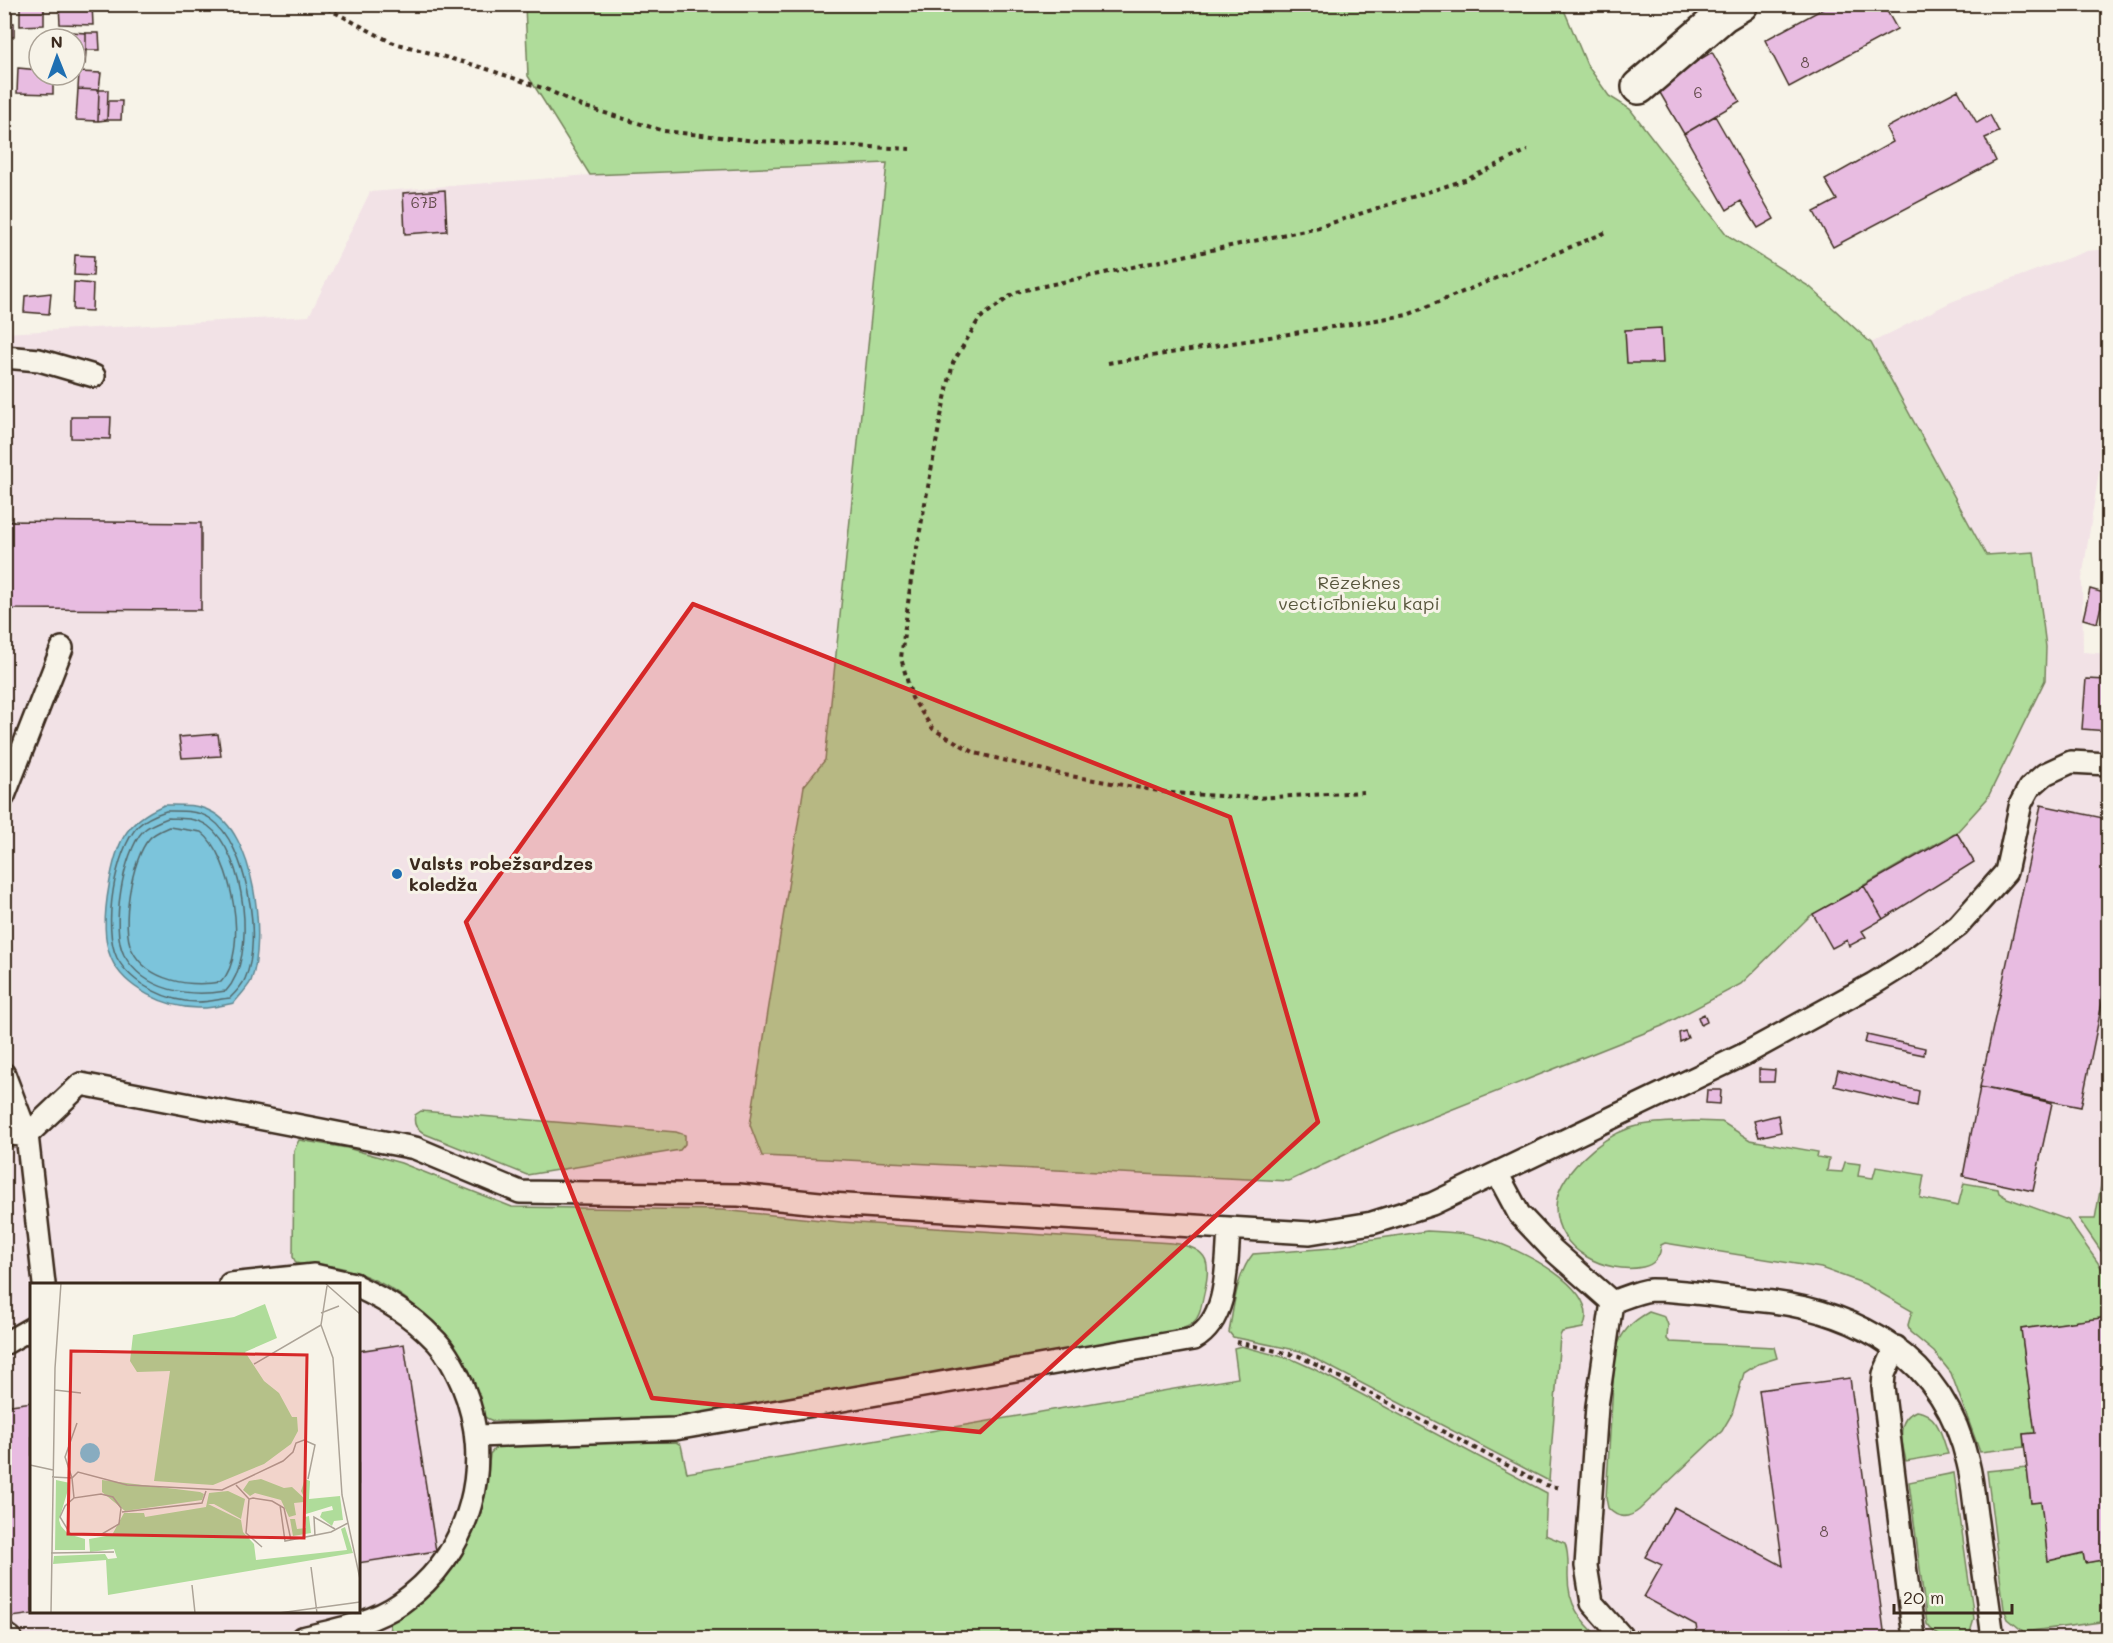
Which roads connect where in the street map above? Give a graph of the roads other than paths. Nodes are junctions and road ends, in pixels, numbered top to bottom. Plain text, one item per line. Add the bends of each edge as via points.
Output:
1 (1741, 4) edge
2 (1639, 87) dead end
3 (4, 357) edge
4 (94, 376) dead end
5 (62, 648) dead end
6 (2109, 764) edge
7 (4, 796) edge
8 (4, 1074) edge
9 (4, 1134) edge
10 (27, 1135) junction
11 (1497, 1173) junction
12 (1229, 1230) junction
13 (44, 1283) edge
14 (239, 1283) edge
15 (350, 1283) edge
16 (360, 1288) edge
17 (1612, 1302) junction
18 (30, 1329) edge
19 (4, 1344) edge
20 (1896, 1347) junction
21 (478, 1437) junction
22 (4, 1633) edge
23 (11, 1638) edge
24 (302, 1638) edge
25 (1623, 1638) edge
26 (1914, 1638) edge
27 (1993, 1638) edge

1 - 2 street via 1689,42
3 - 4 lane via 39,360
5 - 7 lane
6 - 11 lane via 2071,762 2045,774 2029,788 2021,803 2006,872 1958,926 1918,956 1743,1055
8 - 10 lane
9 - 10 lane
10 - 12 lane via 81,1084 415,1148 520,1192 739,1195
10 - 13 lane
11 - 12 lane via 1432,1204 1372,1223 1310,1233
11 - 17 lane via 1519,1214
12 - 21 lane via 1222,1294 1213,1323 1194,1339 675,1429
14 - 15 lane via 315,1275
16 - 21 lane via 396,1305 435,1339 455,1368 470,1402
17 - 20 lane via 1649,1290 1784,1302 1855,1323
17 - 25 lane via 1597,1406 1586,1566 1592,1603
18 - 19 lane
20 - 26 lane via 1884,1374 1883,1387
20 - 27 lane via 1940,1395 1968,1463
21 - 24 lane via 476,1488 458,1540 433,1573 400,1603 357,1624
22 - 23 lane

